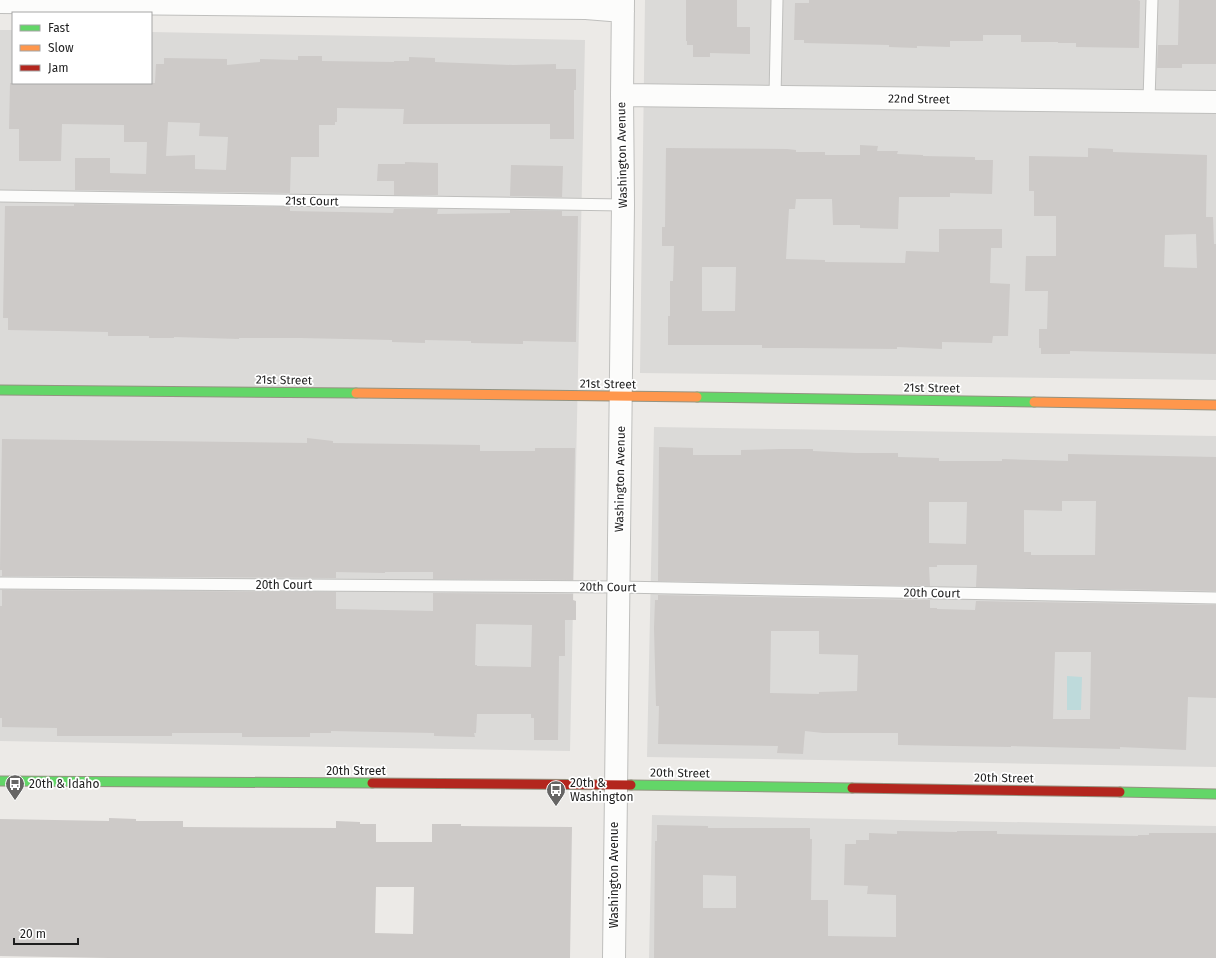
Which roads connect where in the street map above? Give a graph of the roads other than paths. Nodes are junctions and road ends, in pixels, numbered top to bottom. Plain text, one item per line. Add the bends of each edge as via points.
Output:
1 (777, 0) edge
2 (1152, 0) edge
3 (0, 2) edge
4 (623, 5) edge
5 (622, 95) junction
6 (775, 97) junction
7 (1149, 101) junction
8 (1216, 102) edge
9 (0, 196) edge
10 (623, 206) junction
11 (0, 390) edge
12 (621, 396) junction
13 (1216, 405) edge
14 (0, 583) edge
15 (619, 587) junction
16 (1216, 598) edge
17 (0, 781) edge
18 (616, 784) junction
19 (1216, 794) edge
20 (614, 958) edge

1 - 6 lane
2 - 7 lane
3 - 4 street via 586,8
4 - 5 street, Washington Avenue
5 - 6 street, 22nd Street
5 - 10 street, Washington Avenue
6 - 7 street, 22nd Street
7 - 8 street, 22nd Street
9 - 10 lane, 21st Court
10 - 12 street, Washington Avenue
11 - 12 street, 21st Street
12 - 13 street, 21st Street
12 - 15 street, Washington Avenue
14 - 15 lane, 20th Court
15 - 16 lane, 20th Court
15 - 18 street, Washington Avenue
17 - 18 street, 20th Street
18 - 19 street, 20th Street
18 - 20 street, Washington Avenue

